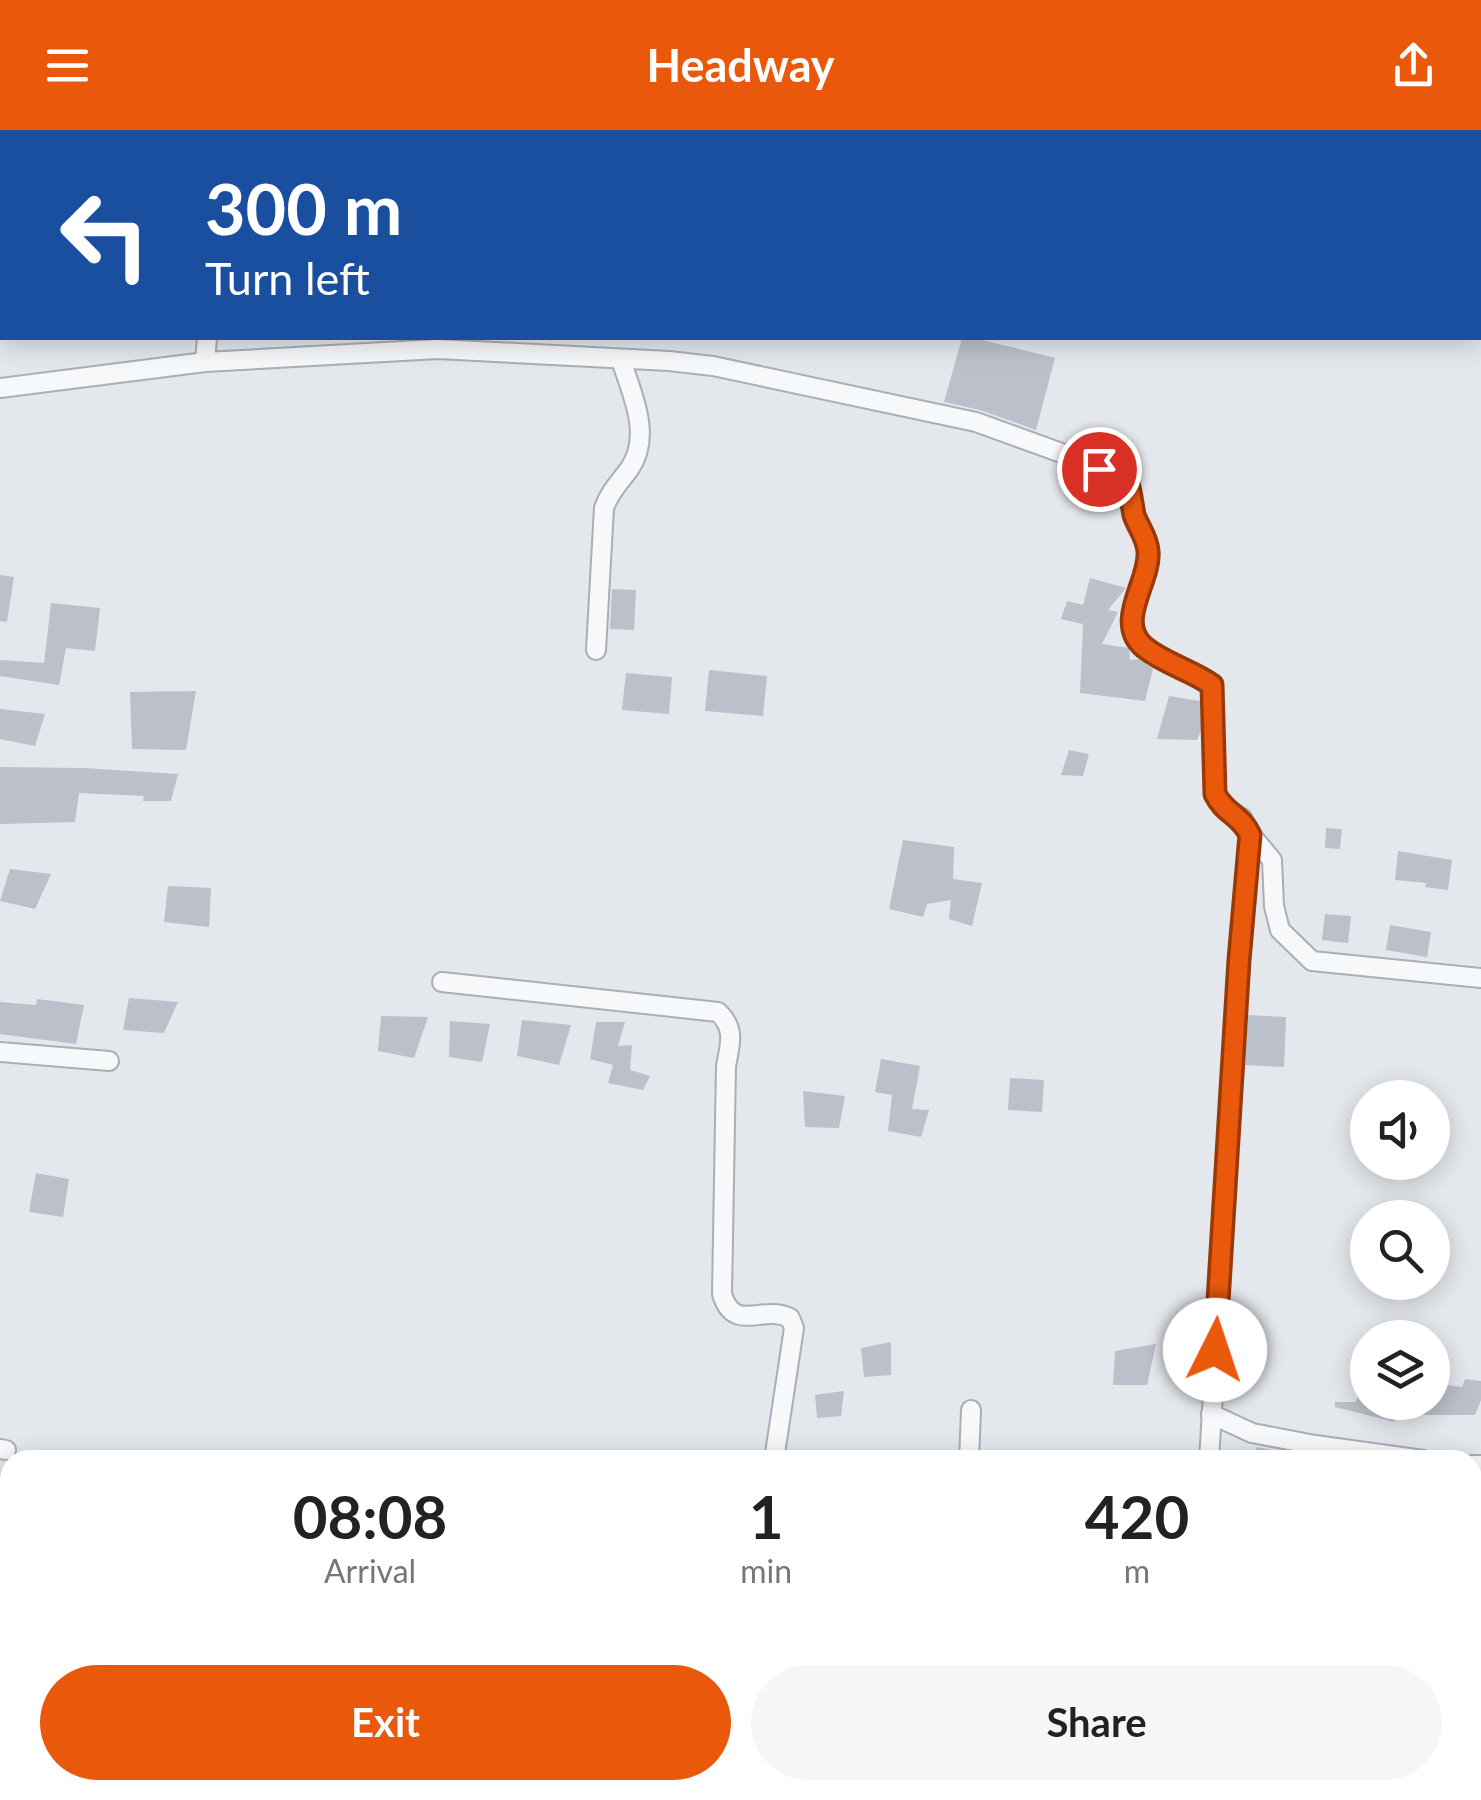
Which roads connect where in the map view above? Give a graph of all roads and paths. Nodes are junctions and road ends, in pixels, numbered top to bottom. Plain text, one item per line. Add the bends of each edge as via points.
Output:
1 (207, 340) edge
2 (439, 343) edge
3 (622, 360) junction
4 (205, 362) junction
5 (0, 388) edge
6 (596, 650) dead end
7 (1250, 835) junction
8 (1481, 978) edge
9 (442, 982) dead end
10 (0, 1052) edge
11 (109, 1061) dead end
12 (970, 1410) dead end
13 (1211, 1414) junction
14 (776, 1450) edge
15 (970, 1450) edge
16 (1209, 1450) edge
17 (1360, 1450) edge

1 - 4 street
2 - 3 street
2 - 4 street
3 - 6 street via 639,434 631,467 604,508
3 - 7 street via 712,366 976,422 1128,484 1148,548 1133,611 1135,636 1212,685 1215,794
4 - 5 street
7 - 8 street via 1272,860 1280,930 1312,960
7 - 13 street
9 - 14 street via 718,1012 728,1022 722,1294 736,1316 781,1313 794,1328
10 - 11 street
12 - 15 street
13 - 16 street
13 - 17 street via 1252,1433

